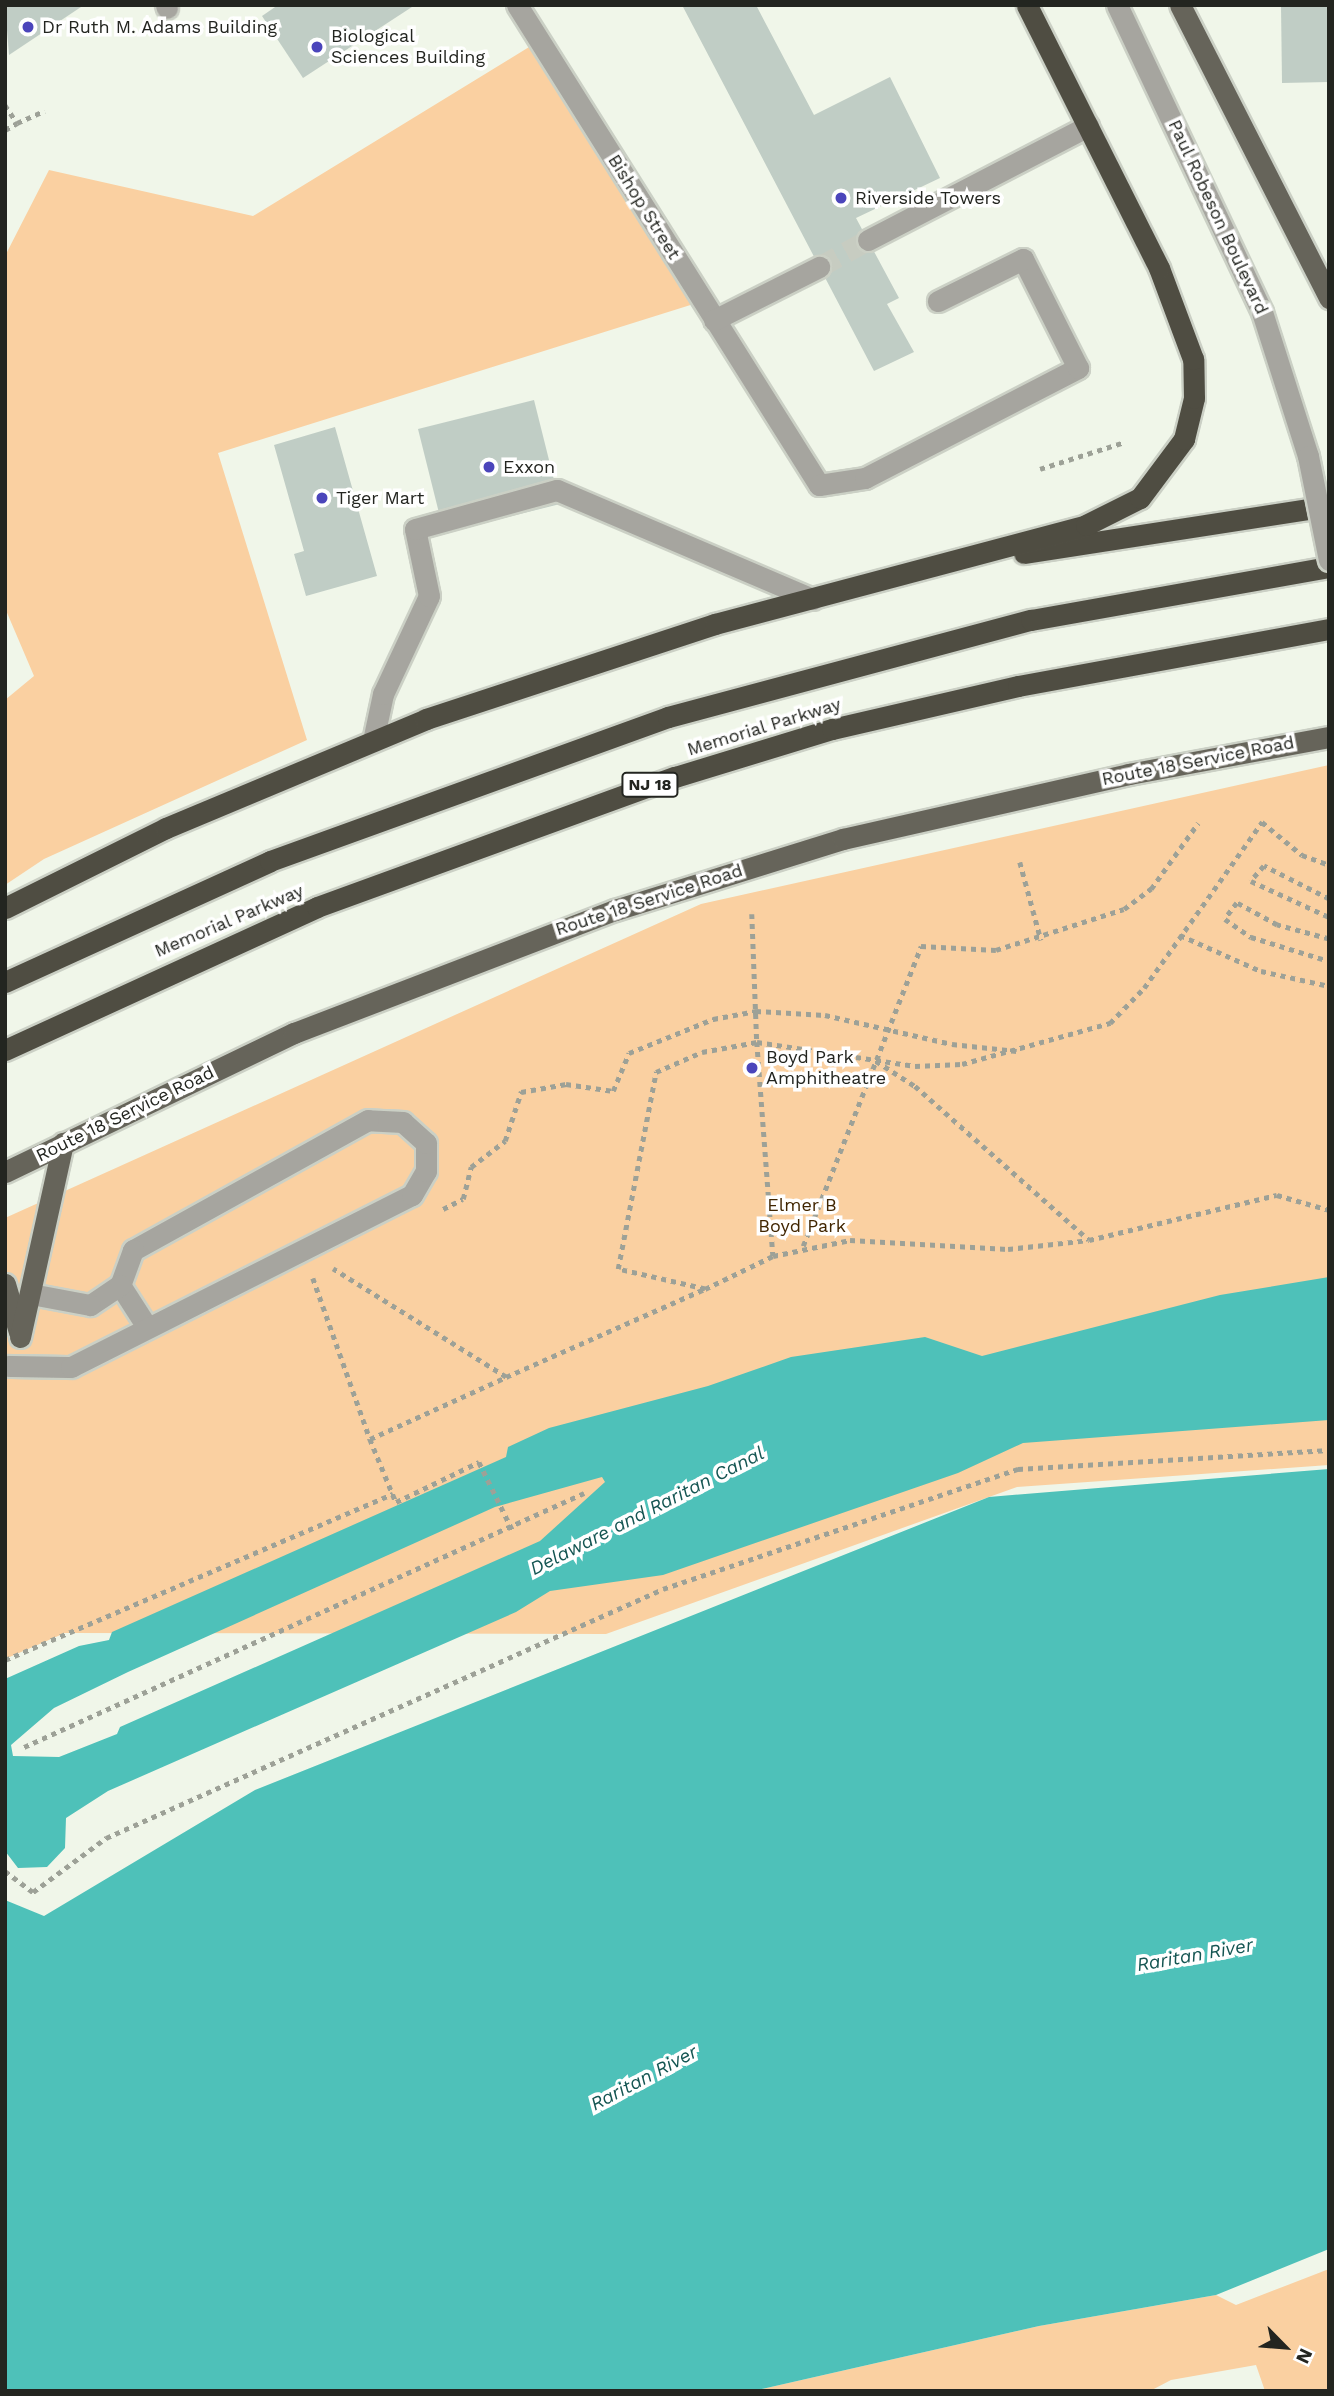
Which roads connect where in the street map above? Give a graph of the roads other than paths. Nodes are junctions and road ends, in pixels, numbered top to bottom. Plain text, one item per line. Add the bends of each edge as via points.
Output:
1 (517, 5) edge
2 (1027, 5) edge
3 (1116, 5) edge
4 (1180, 5) edge
5 (1088, 126) junction
6 (868, 240) tunnel mouth
7 (819, 267) tunnel mouth
8 (1329, 298) edge
9 (938, 301) dead end
10 (714, 320) junction
11 (1329, 506) edge
12 (1329, 560) edge
13 (956, 562) junction
14 (1329, 567) edge
15 (813, 599) junction
16 (1329, 629) edge
17 (1329, 737) edge
18 (373, 741) junction
19 (5, 908) edge
20 (5, 982) edge
21 (5, 1051) edge
22 (63, 1143) junction
23 (5, 1172) edge
24 (5, 1284) edge
25 (120, 1285) junction
26 (31, 1294) junction
27 (147, 1327) junction
28 (20, 1337) junction
29 (6, 1368) edge

1 - 10 street, Bishop Street
2 - 5 highway
3 - 12 street, Paul Robeson Boulevard, bridge via 1262,312 1308,456
4 - 8 main road
5 - 6 street
5 - 13 highway via 1159,268 1188,342 1196,379 1191,418 1178,453 1140,498 1086,524
7 - 10 street
9 - 10 street, Bishop Street via 1023,259 1078,368 865,478 818,485
11 - 13 highway
13 - 15 highway
14 - 20 highway, Memorial Parkway via 1031,620 667,717 270,861
15 - 18 highway via 662,641
15 - 18 street via 557,490 415,529 429,596 383,694
16 - 21 highway, Memorial Parkway / NJ 18 via 943,703 663,781 317,907
17 - 22 main road, Route 18 Service Road via 1027,796 843,839 705,881 371,1000
18 - 19 highway via 166,828
22 - 23 main road, Route 18 Service Road
22 - 26 main road
24 - 28 main road
25 - 26 street via 90,1305
25 - 27 street
25 - 27 street via 133,1250 368,1119 403,1122 426,1143 426,1171 412,1195
26 - 28 main road
27 - 29 street via 71,1367
28 - 29 street

